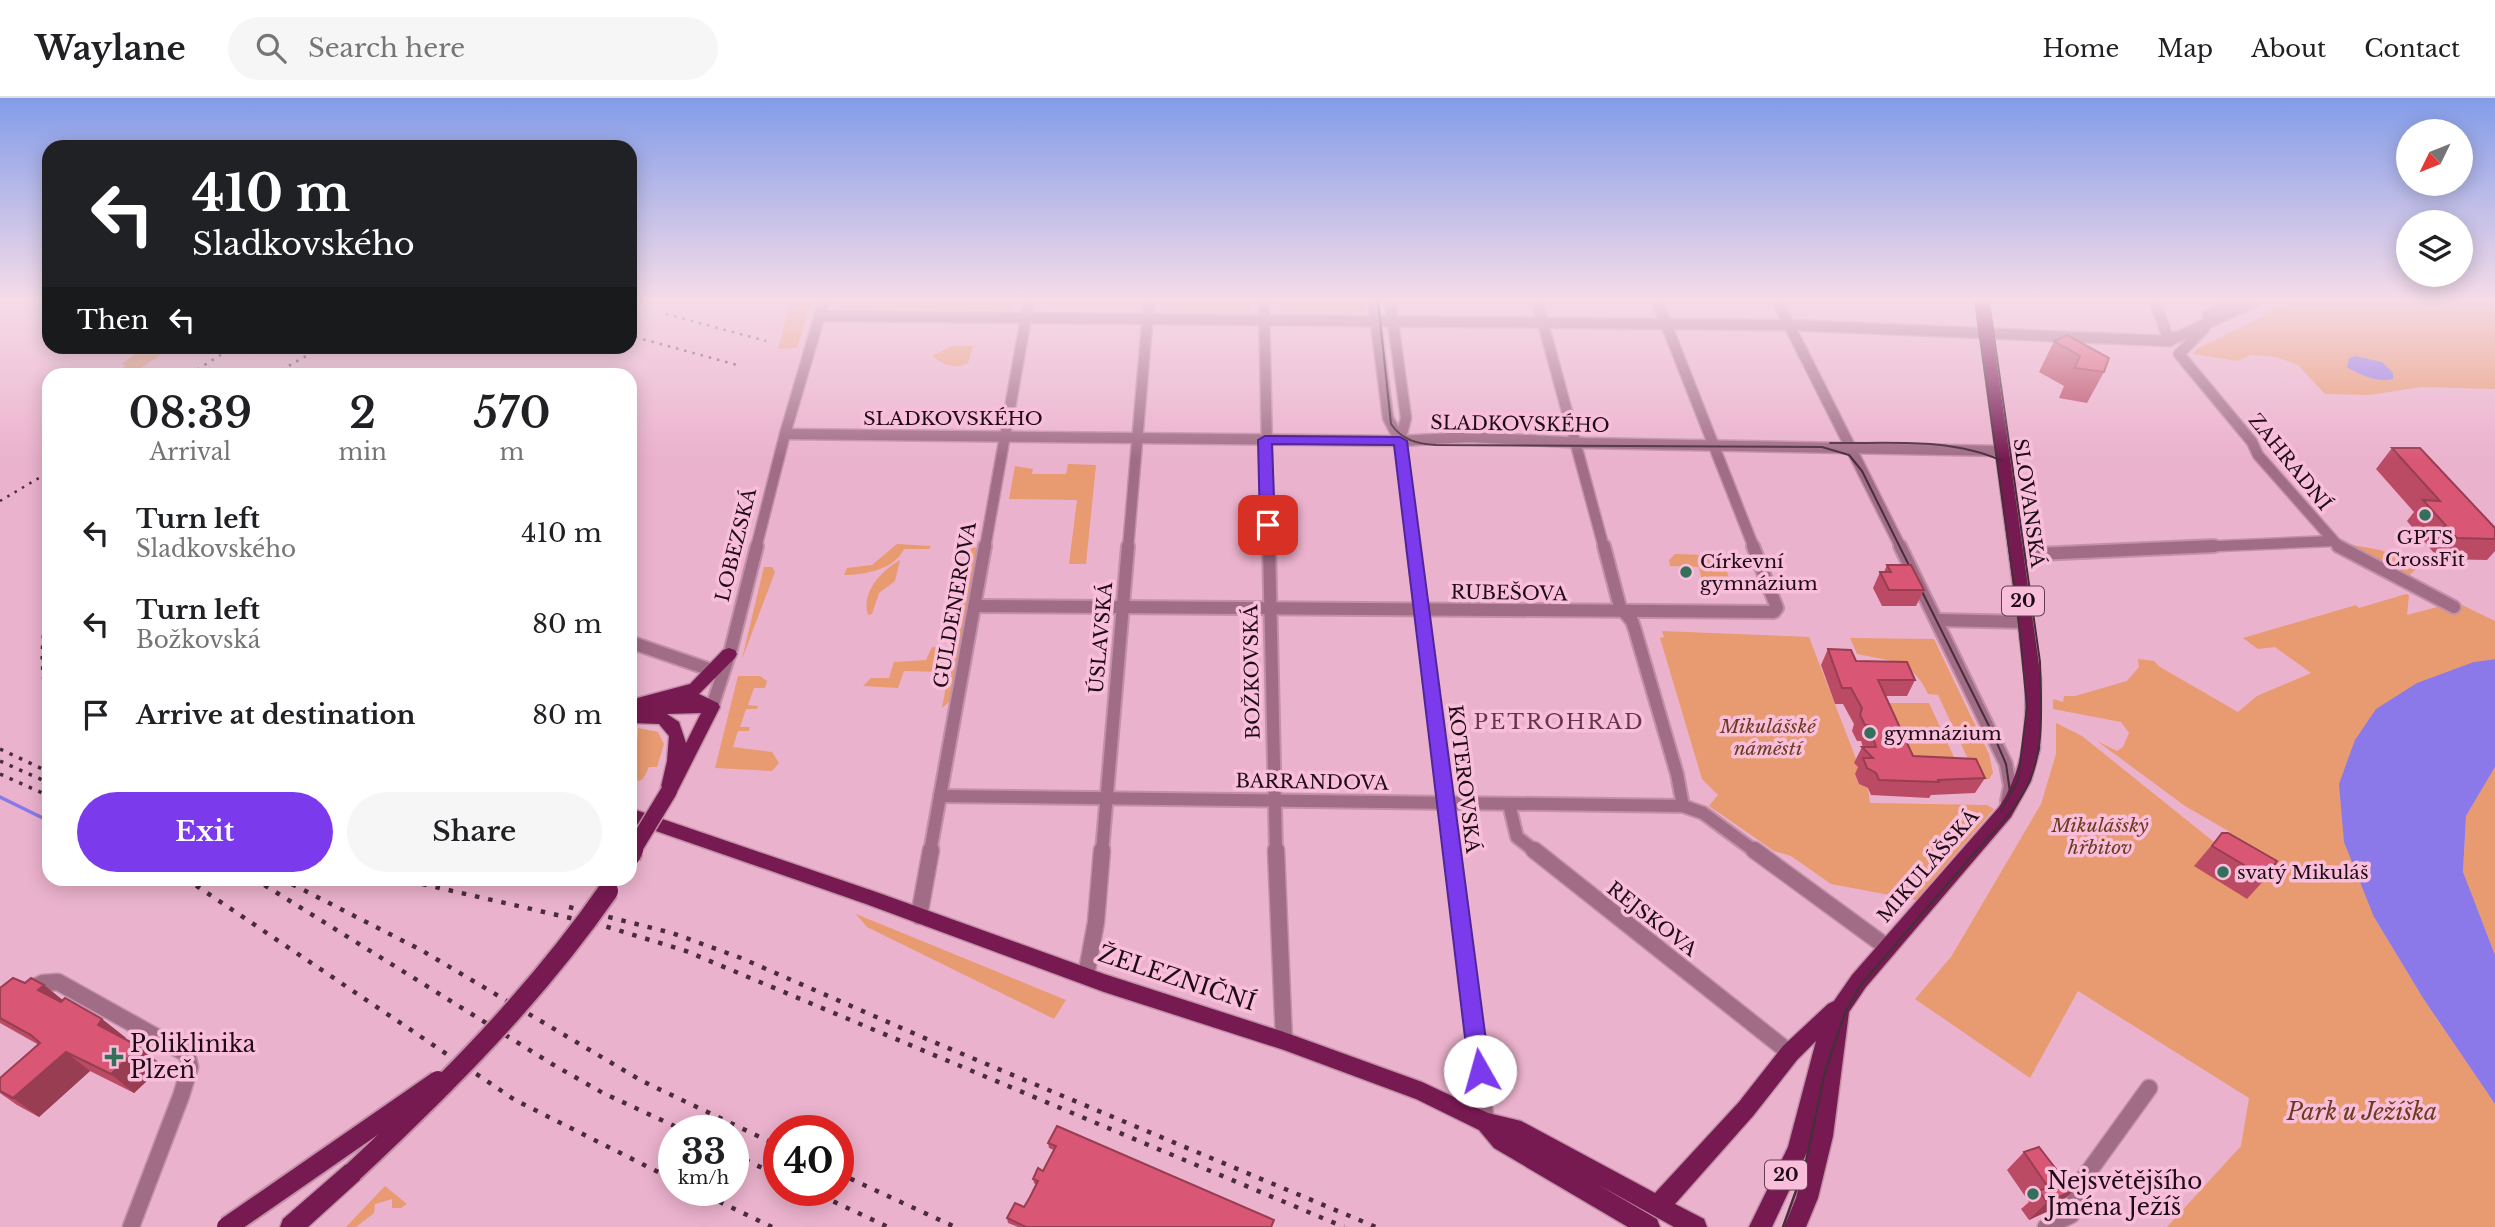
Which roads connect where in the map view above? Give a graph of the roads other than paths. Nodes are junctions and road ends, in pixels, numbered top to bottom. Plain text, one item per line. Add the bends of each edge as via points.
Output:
1 (809, 354) edge
2 (1020, 354) edge
3 (1146, 354) edge
4 (1264, 354) edge
5 (1379, 354) edge
6 (1396, 354) edge
7 (1552, 354) edge
8 (1677, 354) edge
9 (1803, 354) edge
10 (1989, 354) edge
11 (2179, 354) edge
12 (785, 434) junction
13 (1005, 436) junction
14 (1138, 436) junction
15 (1265, 440) junction
16 (1400, 441) junction
17 (1576, 442) junction
18 (1713, 444) junction
19 (1850, 447) junction
20 (2003, 451) junction
21 (2332, 541) junction
22 (2017, 555) junction
23 (975, 606) junction
24 (1123, 607) junction
25 (2454, 607) dead end
26 (1270, 608) junction
27 (1422, 610) junction
28 (1623, 612) junction
29 (1936, 618) junction
30 (2026, 622) junction
31 (637, 644) edge
32 (729, 654) joint
33 (719, 673) junction
34 (656, 698) junction
35 (714, 700) junction
36 (637, 704) edge
37 (637, 714) edge
38 (637, 717) edge
39 (2032, 752) joint
40 (669, 791) junction
41 (940, 796) junction
42 (1107, 798) junction
43 (1275, 800) junction
44 (1446, 803) junction
45 (1509, 804) junction
46 (1683, 806) junction
47 (2006, 812) junction
48 (637, 817) edge
49 (637, 844) edge
50 (610, 886) edge
51 (919, 916) junction
52 (1888, 947) junction
53 (1086, 976) junction
54 (17, 1000) edge
55 (1844, 1002) junction
56 (1284, 1041) junction
57 (1790, 1053) junction
58 (187, 1054) joint
59 (472, 1058) junction
60 (2148, 1088) dead end
61 (1486, 1123) junction
62 (1659, 1205) junction
63 (1694, 1226) edge
64 (131, 1227) edge
65 (227, 1227) edge
66 (291, 1227) edge
67 (1649, 1227) edge
68 (1760, 1227) edge
69 (1795, 1227) edge
70 (2046, 1227) edge

1 - 12 street, LOBEZSKÁ
2 - 13 street, GULDENEROVA
3 - 14 street, ÚSLAVSKÁ
4 - 15 street, BOŽKOVSKÁ
5 - 16 street, KOTEROVSKÁ via 1388,418
6 - 16 street, KOTEROVSKÁ via 1405,418
7 - 17 street
8 - 18 street
9 - 19 street
10 - 20 main road, SLOVANSKÁ / 20
11 - 21 street, ZAHRADNÍ
12 - 13 street, SLADKOVSKÉHO
12 - 32 street, LOBEZSKÁ
13 - 14 street, SLADKOVSKÉHO
13 - 23 street, GULDENEROVA
14 - 15 street, SLADKOVSKÉHO
14 - 24 street, ÚSLAVSKÁ
15 - 16 street, SLADKOVSKÉHO
15 - 26 street, BOŽKOVSKÁ
16 - 17 street, SLADKOVSKÉHO
16 - 27 street, KOTEROVSKÁ
17 - 18 street, SLADKOVSKÉHO
17 - 28 street
18 - 19 street, SLADKOVSKÉHO
18 - 28 street via 1777,608 1771,613
19 - 20 street, SLADKOVSKÉHO
19 - 29 street
20 - 22 main road, SLOVANSKÁ / 20
21 - 22 street
21 - 25 street, ZAHRADNÍ
22 - 30 main road, SLOVANSKÁ / 20
23 - 24 street, RUBEŠOVA
23 - 41 street, GULDENEROVA
24 - 26 street, RUBEŠOVA
24 - 42 street, ÚSLAVSKÁ
26 - 27 street, RUBEŠOVA
26 - 43 street, BOŽKOVSKÁ
27 - 28 street, RUBEŠOVA
27 - 44 street, KOTEROVSKÁ
28 - 46 street via 1635,630
29 - 30 street
29 - 47 street via 2006,764 2010,786
30 - 39 main road, SLOVANSKÁ / 20 via 2035,706
31 - 33 street
32 - 33 main road
33 - 34 main road via 695,689
33 - 35 street
34 - 35 main road
34 - 36 main road
35 - 37 main road
35 - 40 main road
38 - 40 main road via 657,718 676,730 679,743
39 - 47 main road, MIKULÁŠSKÁ / 20 via 2024,783
40 - 49 main road, bridge
41 - 42 street, BARRANDOVA
41 - 51 street, GULDENEROVA
42 - 43 street, BARRANDOVA
42 - 53 street, ÚSLAVSKÁ via 1096,922
43 - 44 street, BARRANDOVA
43 - 56 street, BOŽKOVSKÁ
44 - 45 street, BARRANDOVA
44 - 61 street, KOTEROVSKÁ
45 - 46 street, BARRANDOVA
45 - 57 street, REJSKOVA via 1517,837
46 - 52 street via 1703,813
47 - 52 main road, MIKULÁŠSKÁ / 20
48 - 51 main road, ŽELEZNIČNÍ
50 - 59 main road, bridge via 561,955
51 - 53 main road, ŽELEZNIČNÍ
52 - 55 main road, MIKULÁŠSKÁ / 20
53 - 56 main road, ŽELEZNIČNÍ
54 - 58 street via 43,983 58,982
55 - 57 main road
55 - 68 main road, MIKULÁŠSKÁ / 20 via 1821,1051 1795,1158
55 - 69 main road, MIKULÁŠSKÁ / 20 via 1814,1175
56 - 61 main road, ŽELEZNIČNÍ via 1422,1091
57 - 62 main road
58 - 64 street via 190,1067 181,1096
59 - 65 main road, bridge
59 - 66 main road, bridge
60 - 70 street via 2079,1185 2071,1215
61 - 62 main road, ŽELEZNIČNÍ via 1514,1128
61 - 67 main road via 1501,1141
62 - 63 main road, ŽELEZNIČNÍ

